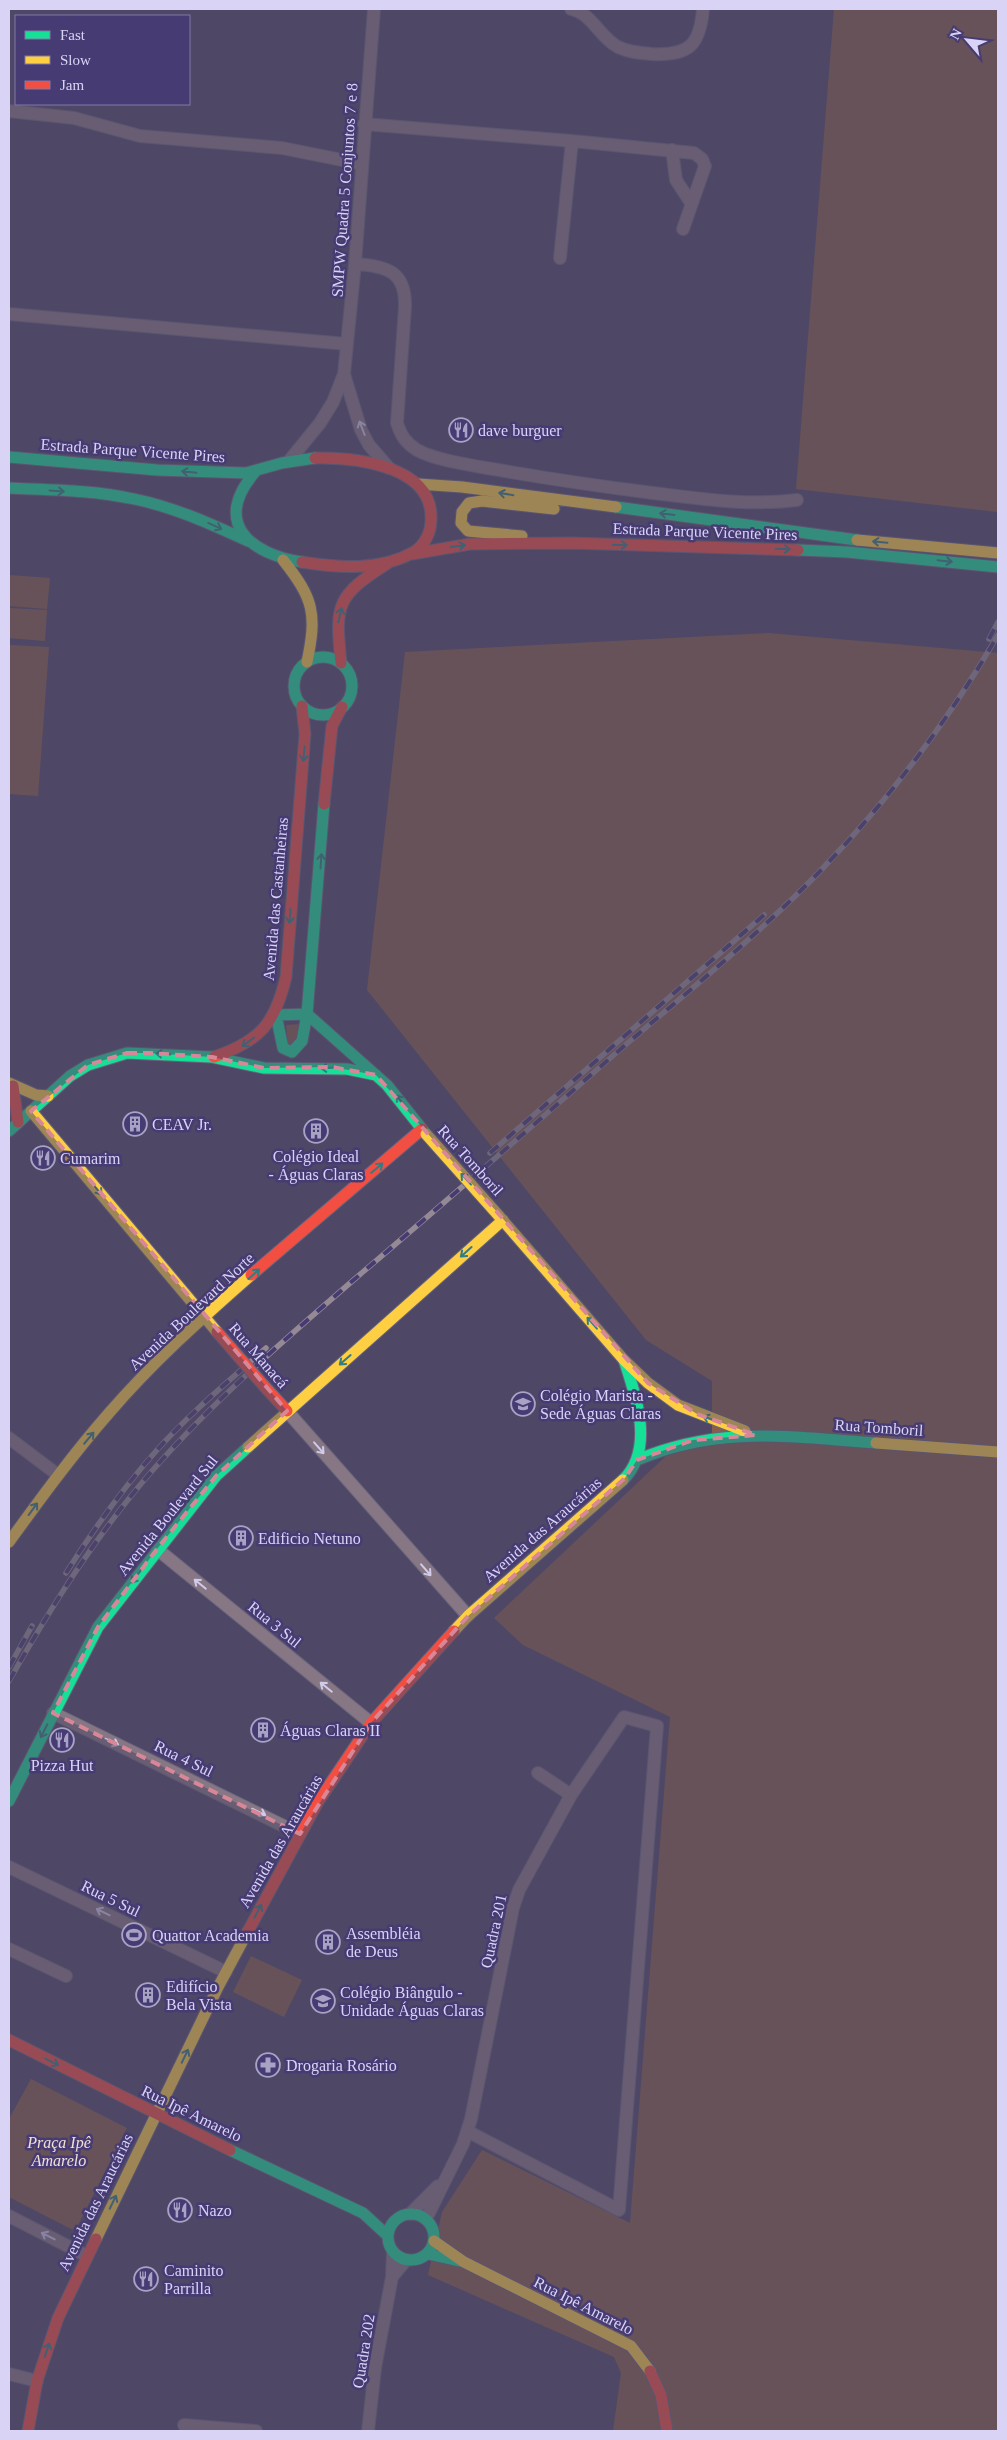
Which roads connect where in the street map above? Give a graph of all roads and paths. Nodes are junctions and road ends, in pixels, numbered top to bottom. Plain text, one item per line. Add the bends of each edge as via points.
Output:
1 (374, 9) edge
2 (570, 9) edge
3 (703, 9) edge
4 (9, 111) edge
5 (364, 124) junction
6 (572, 141) junction
7 (672, 150) junction
8 (362, 164) junction
9 (690, 203) junction
10 (683, 229) dead end
11 (560, 258) dead end
12 (355, 264) junction
13 (9, 314) edge
14 (347, 344) junction
15 (344, 374) junction
16 (9, 457) edge
17 (289, 461) junction
18 (389, 468) junction
19 (255, 472) junction
20 (418, 484) junction
21 (9, 488) edge
22 (797, 500) dead end
23 (595, 506) junction
24 (248, 541) junction
25 (571, 543) junction
26 (998, 553) edge
27 (410, 554) junction
28 (283, 560) junction
29 (388, 563) junction
30 (998, 567) edge
31 (307, 662) junction
32 (341, 663) junction
33 (302, 706) junction
34 (342, 707) junction
35 (307, 1014) junction
36 (276, 1015) junction
37 (212, 1057) junction
38 (376, 1075) junction
39 (11, 1084) edge
40 (48, 1096) junction
41 (31, 1111) junction
42 (18, 1122) junction
43 (9, 1131) edge
44 (424, 1132) junction
45 (501, 1218) junction
46 (204, 1317) junction
47 (624, 1360) junction
48 (287, 1411) junction
49 (756, 1435) junction
50 (9, 1438) edge
51 (998, 1452) edge
52 (637, 1460) junction
53 (58, 1475) junction
54 (9, 1542) edge
55 (157, 1549) junction
56 (468, 1616) junction
57 (53, 1713) junction
58 (371, 1723) junction
59 (538, 1774) dead end
60 (571, 1795) junction
61 (9, 1801) edge
62 (300, 1834) junction
63 (9, 1867) edge
64 (9, 1949) edge
65 (226, 1972) junction
66 (66, 1976) dead end
67 (9, 2040) edge
68 (156, 2115) junction
69 (467, 2131) junction
70 (445, 2178) junction
71 (363, 2213) junction
72 (410, 2214) junction
73 (9, 2216) edge
74 (398, 2218) junction
75 (426, 2219) junction
76 (388, 2236) junction
77 (434, 2241) junction
78 (393, 2252) junction
79 (428, 2254) junction
80 (87, 2256) junction
81 (406, 2260) junction
82 (464, 2262) junction
83 (392, 2277) junction
84 (9, 2374) edge
85 (37, 2381) junction
86 (184, 2425) dead end
87 (28, 2431) edge
88 (256, 2431) edge
89 (368, 2431) edge
90 (667, 2431) edge

1 - 5 street, SMPW Quadra 5 Conjuntos 7 e 8
2 - 3 street via 585,14 608,41 619,48 668,55 679,53 695,42
4 - 8 street via 74,118 140,136 282,148
5 - 6 street
5 - 8 street, SMPW Quadra 5 Conjuntos 7 e 8
6 - 7 street
6 - 11 street
7 - 9 street via 676,180
7 - 9 street via 702,159 701,178
8 - 12 street, SMPW Quadra 5 Conjuntos 7 e 8
9 - 10 street
12 - 14 street, SMPW Quadra 5 Conjuntos 7 e 8
12 - 22 street via 390,271 402,282 405,291 397,423 404,439 418,450 490,468 632,490 718,501 768,504
13 - 14 street
14 - 15 street, SMPW Quadra 5 Conjuntos 7 e 8
15 - 17 street, SMPW Quadra 5 Conjuntos 7 e 8 via 320,423
18 -> 15 street, SMPW Quadra 5 Conjuntos 7 e 8 via 361,430
19 -> 16 main road, Estrada Parque Vicente Pires via 205,473
17 - 18 main road via 329,456
17 - 19 main road
18 - 20 main road
19 - 24 main road via 244,484 239,502 238,519
23 -> 20 main road, Estrada Parque Vicente Pires
20 - 27 main road via 430,498 432,524 421,546
21 -> 24 main road via 96,493 148,501 194,516
23 - 25 main road via 575,510 482,501 469,503 462,512 461,523 468,531 534,536
26 -> 23 main road, Estrada Parque Vicente Pires via 843,539
24 - 28 main road
27 -> 25 main road, Estrada Parque Vicente Pires via 470,544
25 -> 30 main road, Estrada Parque Vicente Pires via 847,552
27 - 29 main road
28 - 29 main road via 336,568
28 - 31 main road via 302,584 311,605 314,629
32 -> 29 main road via 338,617 341,608 361,581
31 - 32 main road via 324,657
31 - 33 main road via 300,668 294,683 294,691
32 - 34 main road via 352,685
33 - 34 main road via 314,713 329,714
33 -> 36 main road, Avenida das Castanheiras via 305,734 286,977
35 -> 34 main road via 332,726
35 - 36 main road
35 - 36 main road via 301,1041 292,1052 283,1048
35 - 38 main road, Rua Tomboril
36 -> 37 main road, Avenida das Castanheiras via 251,1041 237,1050
38 -> 37 main road, Avenida das Castanheiras via 332,1068 264,1068
37 -> 40 main road, Avenida das Castanheiras via 149,1052 110,1057 76,1072
44 -> 38 main road, Rua Tomboril
39 - 40 main road via 36,1095
39 - 42 main road
40 - 41 main road, Avenida das Castanheiras
41 - 42 main road, Avenida das Castanheiras
41 -> 46 main road, Rua Manacá
42 - 43 main road, Avenida das Castanheiras
45 -> 44 main road, Rua Tomboril, bridge
46 -> 44 main road, Avenida Boulevard Norte
47 -> 45 main road, Rua Tomboril
45 -> 48 main road, Avenida Boulevard Sul
46 - 48 main road, Rua Manacá, bridge
53 -> 46 main road, Avenida Boulevard Norte via 125,1395
49 -> 47 main road, Rua Tomboril via 715,1422 678,1405
47 - 52 main road, Rua Tomboril via 633,1386 639,1421
48 - 55 main road, Avenida Boulevard Sul via 216,1476
48 -> 56 street, Rua Manacá
49 - 51 main road, Rua Tomboril
49 - 52 main road, Rua Tomboril via 693,1440 663,1448
50 - 53 street
52 - 56 main road, Avenida das Araucárias via 625,1478
54 -> 53 main road, Avenida Boulevard Norte
55 -> 57 main road, Avenida Boulevard Sul via 98,1627
58 -> 55 street, Rua 3 Sul
56 - 58 main road, Avenida das Araucárias
57 -> 61 main road, Avenida Boulevard Sul
57 -> 62 street, Rua 4 Sul
58 - 62 main road, Avenida das Araucárias
59 - 60 street
60 - 69 street, Quadra 201 via 519,1890 513,1908 476,2100
60 - 69 street, Quadra 201 via 624,1716 657,1726 619,2210
65 -> 62 main road, Avenida das Araucárias
65 -> 63 street, Rua 5 Sul
64 - 66 street
68 -> 65 main road, Avenida das Araucárias
67 -> 68 main road, Rua Ipê Amarelo
68 - 71 main road, Rua Ipê Amarelo
80 -> 68 main road, Avenida das Araucárias
69 - 70 street, Quadra 201
70 - 72 street, Quadra 201
70 - 75 street, Quadra 201
71 - 74 main road, Rua Ipê Amarelo
71 - 76 main road, Rua Ipê Amarelo
72 - 74 main road
72 - 75 main road
80 -> 73 street
74 - 76 main road
75 - 77 main road via 433,2229
76 - 78 main road
77 - 79 main road
77 - 82 main road, Rua Ipê Amarelo
78 - 81 main road
78 - 83 street, Quadra 202
79 - 81 main road via 414,2261
79 - 82 main road, Rua Ipê Amarelo
85 -> 80 main road, Avenida das Araucárias via 58,2318
81 - 83 street, Quadra 202
82 - 90 main road, Rua Ipê Amarelo via 632,2346 660,2387
83 - 89 street, Quadra 202 via 375,2368
84 - 85 street
85 - 87 main road, Avenida das Araucárias
86 - 88 street

